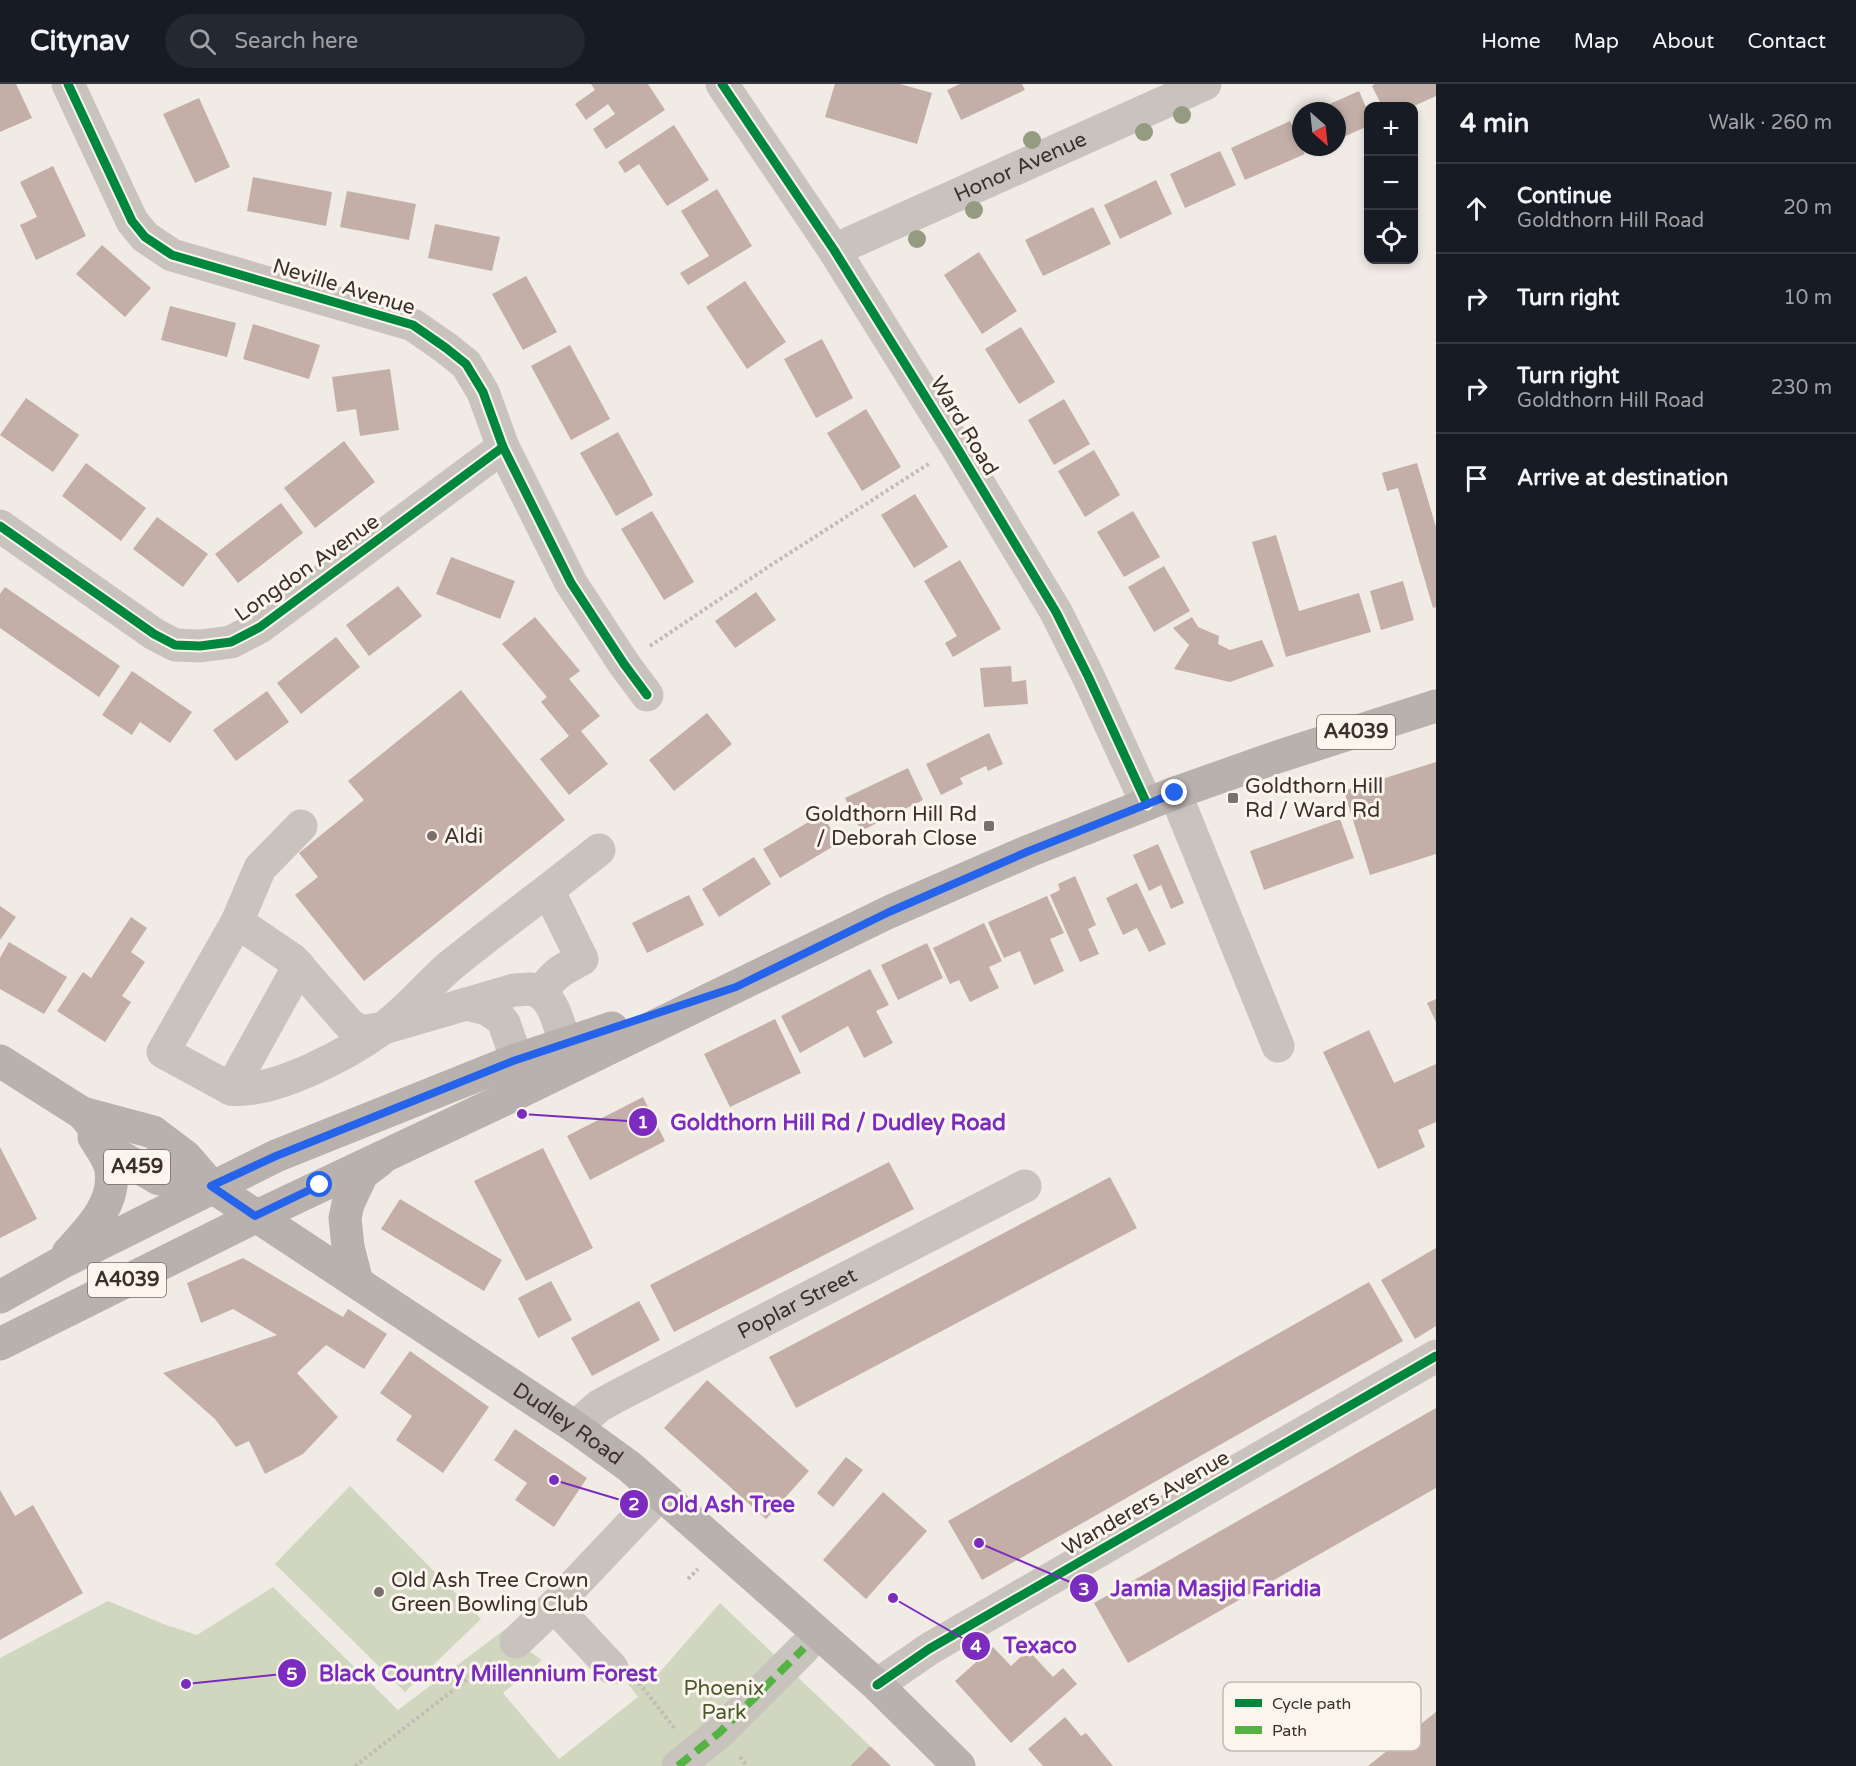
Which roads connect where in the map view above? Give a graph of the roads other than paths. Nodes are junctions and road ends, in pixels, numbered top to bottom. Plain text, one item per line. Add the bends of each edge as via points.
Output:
1 (68, 84) edge
2 (722, 84) edge
3 (1205, 84) edge
4 (834, 250) junction
5 (503, 447) junction
6 (0, 526) edge
7 (647, 695) dead end
8 (1436, 706) edge
9 (1161, 798) junction
10 (301, 826) dead end
11 (599, 850) dead end
12 (548, 890) junction
13 (237, 922) junction
14 (299, 966) junction
15 (736, 987) junction
16 (542, 994) junction
17 (466, 1004) junction
18 (384, 1028) junction
19 (565, 1044) junction
20 (1278, 1046) dead end
21 (614, 1047) junction
22 (517, 1060) junction
23 (0, 1061) edge
24 (231, 1089) junction
25 (82, 1113) junction
26 (385, 1155) junction
27 (211, 1186) junction
28 (1025, 1186) dead end
29 (255, 1216) junction
30 (59, 1264) junction
31 (357, 1282) junction
32 (0, 1297) edge
33 (0, 1344) edge
34 (1435, 1359) edge
35 (575, 1427) junction
36 (660, 1494) junction
37 (554, 1606) junction
38 (516, 1642) road end
39 (804, 1648) dead end
40 (625, 1675) road end
41 (877, 1685) junction
42 (686, 1760) edge
43 (959, 1766) edge

1 - 5 street, Neville Avenue via 132,220 145,237 172,255 414,325 466,364 483,392
2 - 4 street, Ward Road
3 - 4 street, Honor Avenue
4 - 9 street, Ward Road via 1056,612 1088,676
5 - 6 street, Longdon Avenue via 260,627 231,642 175,645
5 - 7 street, Neville Avenue via 571,583
8 - 9 main road, A4039
9 - 15 main road, A4039 via 889,912
9 - 20 street, Ward Road
10 - 13 street via 260,868
11 - 12 street
12 - 16 street via 582,959 562,969
12 - 18 street via 449,967
13 - 14 street
13 - 24 street via 163,1052
14 - 18 street via 349,1024 360,1032
14 - 24 street
15 - 19 main road, A4039
15 - 21 main road, A4039
16 - 17 street via 531,989 514,990
16 - 19 street via 550,1003
17 - 18 street
17 - 22 street via 487,1009 500,1018
18 - 24 street via 339,1057 277,1083
19 - 22 main road, A4039
21 - 22 street via 594,1044 536,1070 528,1070
21 - 26 main road, A4039
22 - 27 main road, A4039
23 - 25 main road, A459
25 - 27 main road, A459 via 119,1156 159,1179
25 - 30 main road via 111,1170 111,1188 91,1227
26 - 29 main road, A4039
26 - 31 main road via 362,1174 348,1204 345,1230
27 - 29 main road, A459
27 - 30 main road, A4039
28 - 35 street, Poplar Street via 617,1396
29 - 31 main road, Dudley Road / A459
29 - 33 main road, A4039
30 - 32 main road, A4039
31 - 35 main road, Dudley Road / A459
34 - 41 street, Wanderers Avenue via 929,1649
35 - 36 main road, Dudley Road / A459
36 - 37 street
36 - 41 main road, Dudley Road / A459
37 - 38 street
37 - 40 street
39 - 42 street via 720,1732
41 - 43 main road, Dudley Road / A459

